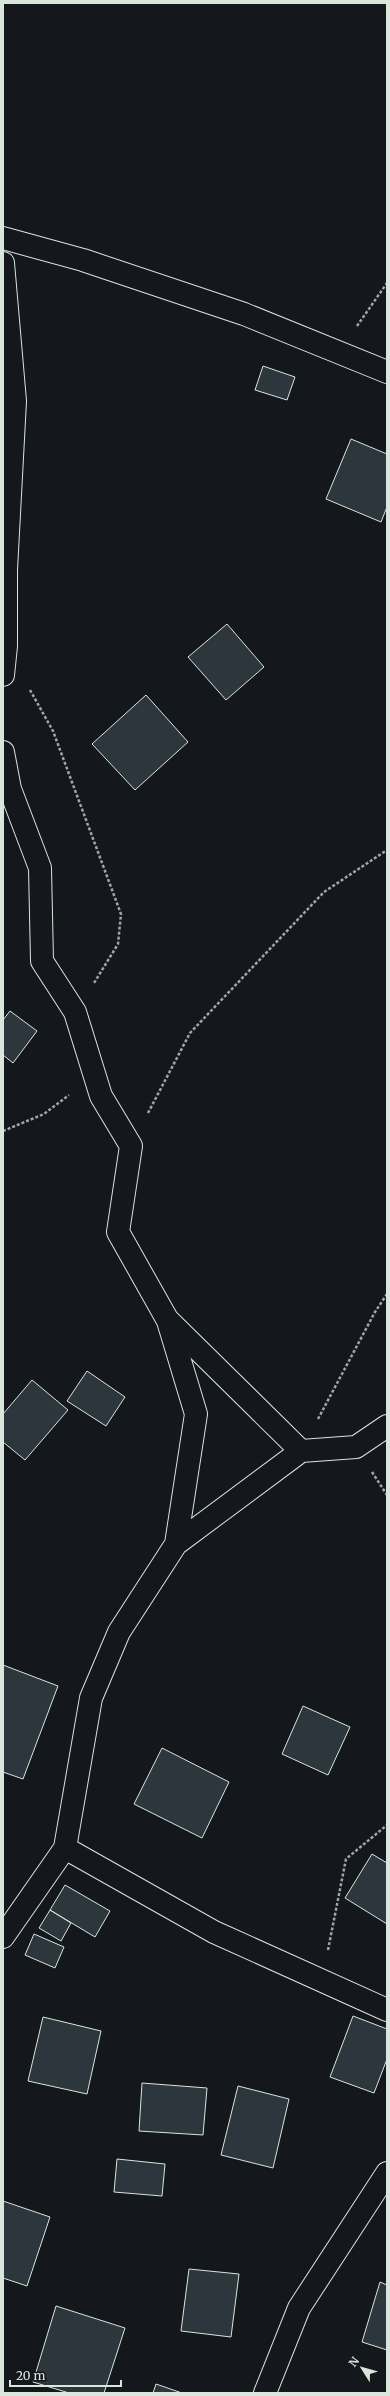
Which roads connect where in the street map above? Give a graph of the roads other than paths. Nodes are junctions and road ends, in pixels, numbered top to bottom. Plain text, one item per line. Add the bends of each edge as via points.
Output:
1 (3, 238) edge
2 (3, 262) edge
3 (387, 372) edge
4 (3, 675) edge
5 (3, 752) edge
6 (167, 1319) junction
7 (387, 1426) edge
8 (301, 1451) junction
9 (176, 1544) junction
10 (65, 1848) junction
11 (3, 1937) edge
12 (387, 2010) edge
13 (387, 2173) edge
14 (264, 2393) edge

1 - 3 street via 83,260 244,314
2 - 4 street via 15,401
5 - 6 street via 10,789 40,868 42,961 75,1012 101,1096 131,1146 118,1232
6 - 8 street
6 - 9 street via 196,1414
7 - 8 street via 356,1447
8 - 9 street
9 - 10 street via 119,1632 91,1698
10 - 11 street
10 - 12 street via 214,1932
13 - 14 street via 299,2308

